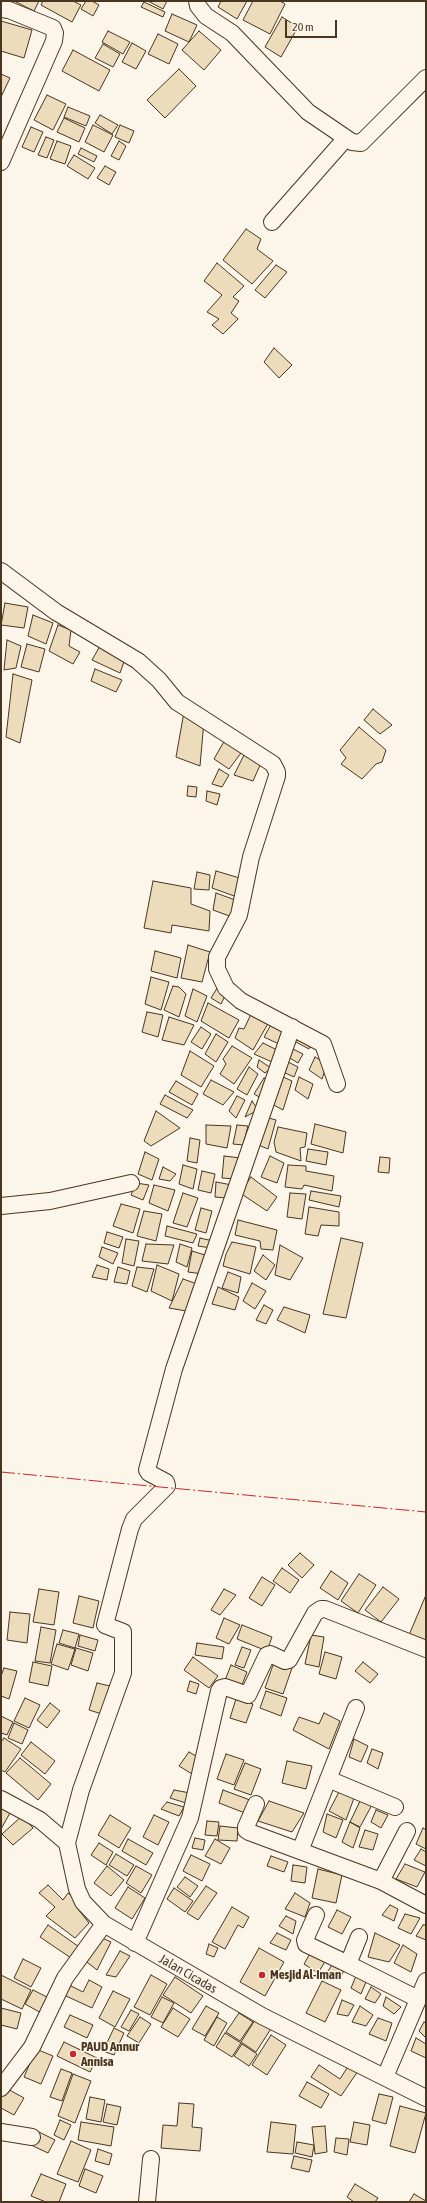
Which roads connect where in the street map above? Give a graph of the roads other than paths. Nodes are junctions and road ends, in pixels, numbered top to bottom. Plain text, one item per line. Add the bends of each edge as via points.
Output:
1 (196, 1) edge
2 (1, 9) edge
3 (426, 78) edge
4 (346, 138) junction
5 (1, 162) edge
6 (272, 222) dead end
7 (1, 570) edge
8 (292, 1027) junction
9 (337, 1084) dead end
10 (131, 1183) dead end
11 (1, 1206) edge
12 (426, 1649) edge
13 (356, 1708) dead end
14 (328, 1779) junction
15 (1, 1800) edge
16 (256, 1804) dead end
17 (394, 1807) dead end
18 (407, 1830) dead end
19 (67, 1843) junction
20 (300, 1851) junction
21 (381, 1881) junction
22 (426, 1905) edge
23 (316, 1915) dead end
24 (104, 1924) junction
25 (359, 1937) dead end
26 (135, 1943) junction
27 (348, 1964) junction
28 (426, 1981) edge
29 (418, 1999) junction
30 (385, 2077) junction
31 (1, 2088) edge
32 (426, 2098) edge
33 (1, 2132) edge
34 (32, 2137) dead end
35 (151, 2159) dead end
36 (147, 2202) edge

1 - 4 street via 206,16 232,33 308,112
2 - 5 street via 53,28 55,33 54,41
3 - 4 street via 361,143
4 - 6 street
7 - 8 street via 56,612 138,661 159,680 177,702 273,764 278,772 277,776 251,857 239,915 217,957 217,969 226,988 241,1001
8 - 9 street via 323,1044
8 - 19 street via 174,1369 147,1470 166,1482 167,1486 134,1519 130,1529 105,1625 123,1632 123,1673 80,1790
10 - 11 street via 50,1201
12 - 26 street via 321,1609 315,1613 292,1658 285,1661 267,1655 248,1695 221,1688 190,1818
13 - 14 street
14 - 17 street
14 - 20 street
15 - 19 street via 40,1820
16 - 20 street via 246,1830
18 - 21 street
19 - 24 street, Jalan Cicadas via 83,1902
20 - 21 street
21 - 22 street
23 - 27 street via 305,1940 306,1944
24 - 26 street, Jalan Cicadas
24 - 31 street via 65,1978 32,2047
25 - 27 street
26 - 30 street, Jalan Cicadas via 262,2016
27 - 29 street
28 - 29 street
29 - 30 street
30 - 32 street, Jalan Cicadas
33 - 34 street
35 - 36 street

